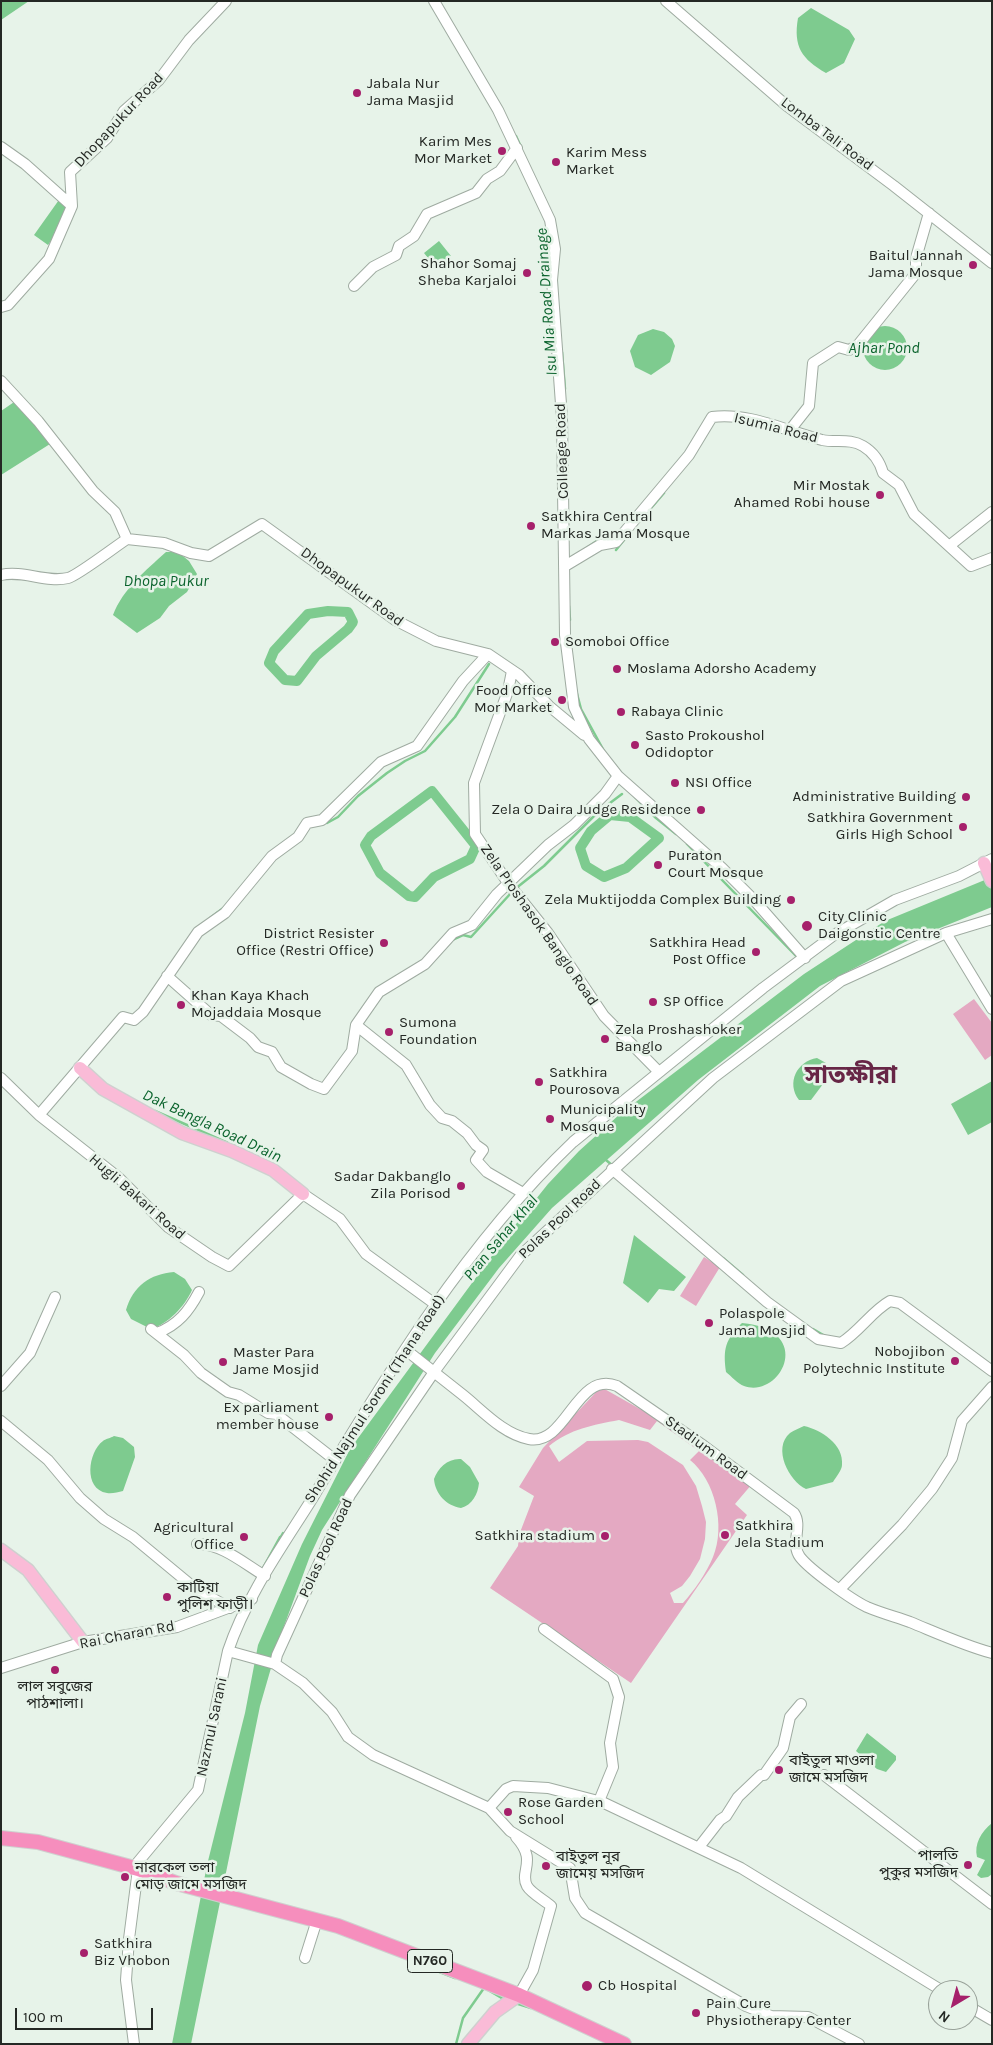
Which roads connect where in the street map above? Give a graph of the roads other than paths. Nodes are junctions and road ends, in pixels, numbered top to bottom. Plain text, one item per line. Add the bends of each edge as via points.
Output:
1 (226, 1) edge
2 (434, 1) edge
3 (666, 1) edge
4 (1, 147) edge
5 (517, 148) junction
6 (72, 206) junction
7 (929, 213) junction
8 (992, 263) edge
9 (354, 286) dead end
10 (1, 307) edge
11 (1, 381) edge
12 (790, 430) junction
13 (992, 512) edge
14 (127, 539) junction
15 (949, 546) junction
16 (992, 558) edge
17 (565, 566) junction
18 (1, 575) edge
19 (488, 654) junction
20 (512, 671) junction
21 (589, 739) junction
22 (618, 776) junction
23 (988, 861) edge
24 (992, 880) edge
25 (508, 883) junction
26 (992, 918) edge
27 (946, 933) junction
28 (805, 958) junction
29 (167, 976) junction
30 (992, 1009) edge
31 (356, 1025) junction
32 (80, 1068) junction
33 (659, 1072) junction
34 (1, 1078) edge
35 (39, 1115) junction
36 (612, 1169) junction
37 (524, 1193) junction
38 (303, 1194) junction
39 (199, 1292) dead end
40 (54, 1297) dead end
41 (435, 1304) junction
42 (406, 1350) junction
43 (992, 1370) edge
44 (434, 1372) junction
45 (1, 1386) edge
46 (992, 1387) edge
47 (1, 1421) edge
48 (335, 1460) junction
49 (197, 1544) dead end
50 (1, 1550) edge
51 (265, 1576) junction
52 (840, 1588) junction
53 (252, 1599) junction
54 (230, 1608) junction
55 (544, 1629) dead end
56 (83, 1642) junction
57 (228, 1651) junction
58 (992, 1653) edge
59 (275, 1664) junction
60 (1, 1668) edge
61 (800, 1704) dead end
62 (824, 1775) dead end
63 (599, 1801) junction
64 (490, 1808) junction
65 (510, 1831) junction
66 (1, 1838) edge
67 (699, 1847) junction
68 (136, 1868) junction
69 (992, 1904) edge
70 (317, 1920) junction
71 (305, 1958) dead end
72 (928, 1982) edge
73 (519, 1996) junction
74 (978, 2012) edge
75 (992, 2020) edge
76 (134, 2044) edge
77 (468, 2044) edge
78 (624, 2044) edge
79 (859, 2044) edge

1 - 6 street, Dhopapukur Road via 189,40 159,80 124,111 107,138 70,172
2 - 5 street, Colleage Road
3 - 7 street, Lomba Tali Road via 787,106
4 - 6 street
5 - 9 street via 500,171 487,179 476,193 427,214 414,236 399,246 396,255 373,267
5 - 17 street, Colleage Road via 550,220 556,249 552,280 562,418
6 - 10 street, Dhopapukur Road via 49,259 8,305
7 - 8 street, Lomba Tali Road
7 - 12 street via 916,258 916,273 858,345 849,350 838,347 813,363 809,406
11 - 14 street via 38,421 93,491 115,512
12 - 15 street, Isumia Road via 824,440 845,440 863,445 880,462 883,473 899,485 914,514
12 - 17 street, Isumia Road via 730,415 712,417 689,455 616,542 600,545
13 - 15 street
14 - 18 street via 68,578 32,577 13,572
14 - 19 street, Dhopapukur Road via 164,542 209,556 262,524 395,620 436,641
15 - 16 street, Isumia Road via 971,566
17 - 21 street, Colleage Road via 569,680 574,707
19 - 20 street, Dhopapukur Road
19 - 29 street via 463,681 417,746 381,762 322,820 307,823 298,836 272,856 225,913 198,932
20 - 21 street, Dhopapukur Road
20 - 25 street, Zela Proshasok Banglo Road via 508,691 474,783 475,834
21 - 22 street, Colleage Road
22 - 25 street via 574,825
22 - 28 street, Colleage Road via 722,868
23 - 24 main road
23 - 28 street, Shohid Najmul Soroni (Thana Road) via 862,917
25 - 31 street via 472,925 453,934 425,964 379,992
25 - 33 street, Zela Proshasok Banglo Road via 548,933 604,1016
26 - 27 street, Polas Pool Road
27 - 30 street
27 - 36 street, Polas Pool Road via 841,981 713,1078
28 - 33 street, Shohid Najmul Soroni (Thana Road)
29 - 31 street via 215,1018 221,1016 258,1047 272,1052 282,1067 319,1088 324,1089 352,1051
29 - 32 street via 143,1012 134,1020 124,1017
31 - 37 street via 406,1065 430,1105 442,1118 467,1132 483,1150 476,1160 487,1172
32 - 35 street
32 - 38 main road via 103,1089 182,1133 273,1170
33 - 37 street, Shohid Najmul Soroni (Thana Road) via 573,1142
34 - 35 street, Hugli Bakari Road
35 - 38 street, Hugli Bakari Road via 119,1178 168,1227 229,1266
36 - 43 street via 767,1302 818,1339 841,1343 890,1301 900,1303
36 - 44 street, Polas Pool Road via 520,1256
37 - 41 street, Shohid Najmul Soroni (Thana Road)
38 - 41 street via 340,1218 366,1254
39 - 48 street via 181,1319 168,1329 154,1331 228,1392 276,1414
40 - 45 street via 30,1353
41 - 42 street, Shohid Najmul Soroni (Thana Road)
42 - 44 street, Stadium Road
42 - 48 street, Shohid Najmul Soroni (Thana Road)
44 - 52 street, Stadium Road via 498,1424 531,1440 546,1436 556,1428 598,1384 604,1382 617,1386 794,1513 797,1517 795,1544 799,1557
44 - 59 street, Polas Pool Road via 350,1495 304,1592
46 - 52 street via 962,1420 952,1458 932,1489 902,1525
47 - 54 street via 48,1460 80,1498 104,1519 133,1537 197,1590
48 - 51 street, Shohid Najmul Soroni (Thana Road)
49 - 51 street via 216,1548
50 - 56 main road via 28,1570
51 - 53 street, Shohid Najmul Soroni (Thana Road)
52 - 58 street, Stadium Road via 867,1607 911,1622 938,1636
53 - 54 street, Rai Charan Rd
53 - 57 street, Nazmul Sarani
54 - 56 street, Rai Charan Rd via 178,1627
55 - 63 street via 613,1679 619,1697 610,1743 613,1767
56 - 60 street, Rai Charan Rd
57 - 59 street
57 - 68 street, Nazmul Sarani via 198,1790
59 - 64 street via 303,1683 332,1712 348,1737 373,1755
61 - 67 street via 790,1717 784,1748 764,1775 738,1797
62 - 69 street
63 - 64 street via 548,1788 513,1786 506,1789
63 - 67 street
64 - 65 street
65 - 73 street via 527,1853 527,1887 551,1906 533,1970
65 - 79 street via 570,1868 575,1898 585,1913 746,2006 771,2016 808,2017
66 - 68 highway, N760 via 38,1842
67 - 72 street via 741,1868
68 - 70 highway, N760 via 176,1883
68 - 76 street via 126,1980
70 - 71 street
70 - 73 highway, N760
73 - 77 main road via 494,2012
73 - 78 highway, N760
74 - 75 street

